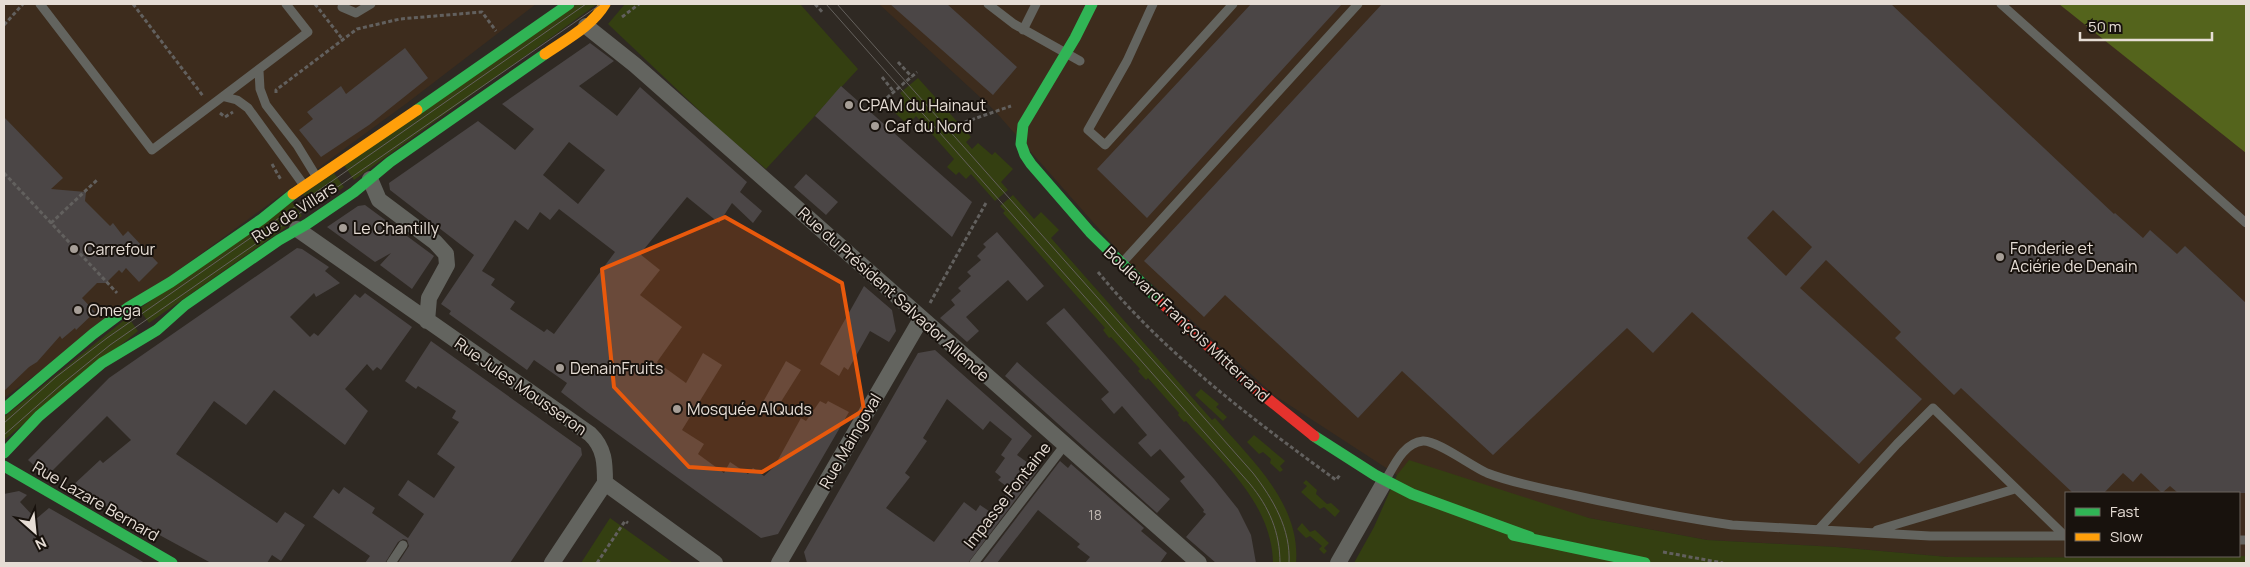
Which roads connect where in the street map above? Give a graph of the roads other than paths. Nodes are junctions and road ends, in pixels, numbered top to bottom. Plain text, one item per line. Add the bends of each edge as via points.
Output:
1 (40, 4) edge
2 (286, 4) edge
3 (372, 4) edge
4 (569, 4) edge
5 (605, 4) edge
6 (988, 4) edge
7 (1036, 4) edge
8 (1092, 4) edge
9 (1153, 4) edge
10 (1233, 4) edge
11 (1358, 4) edge
12 (2001, 4) edge
13 (342, 7) dead end
14 (586, 26) junction
15 (1023, 30) junction
16 (1066, 54) junction
17 (1082, 57) joint
18 (259, 71) junction
19 (1072, 74) dead end
20 (225, 97) junction
21 (1036, 147) dead end
22 (316, 176) junction
23 (1042, 177) junction
24 (370, 179) junction
25 (304, 185) junction
26 (2246, 223) edge
27 (297, 230) junction
28 (1119, 271) junction
29 (921, 319) junction
30 (427, 321) junction
31 (4, 409) edge
32 (1064, 446) junction
33 (4, 453) edge
34 (4, 466) edge
35 (605, 483) junction
36 (2015, 489) junction
37 (1378, 491) junction
38 (1470, 528) dead end
39 (1819, 529) junction
40 (1869, 532) junction
41 (2065, 535) edge
42 (2065, 536) edge
43 (1530, 537) junction
44 (402, 545) dead end
45 (172, 563) edge
46 (391, 563) edge
47 (552, 563) edge
48 (715, 563) edge
49 (779, 563) edge
50 (974, 563) edge
51 (1199, 563) edge
52 (1338, 563) edge
53 (1645, 563) edge

1 - 20 lane via 152,150
2 - 18 lane via 308,32
3 - 13 lane via 356,12
4 - 22 street, Rue de Villars
5 - 14 street, Rue de Villars
6 - 15 lane
7 - 15 lane
8 - 16 street, Boulevard François Mitterrand
9 - 10 lane via 1127,61 1088,130 1105,145
11 - 28 lane
12 - 26 lane
14 - 24 street, Rue de Villars
14 - 29 street, Rue du Président Salvador Allende via 635,65
15 - 16 lane
16 - 17 lane
16 - 23 street, Boulevard François Mitterrand via 1030,109 1021,131 1025,154
17 - 19 street
18 - 20 lane
18 - 22 lane via 262,97
20 - 25 lane via 242,102
21 - 23 street, Boulevard François Mitterrand
22 - 25 street, Rue de Villars
23 - 28 street, Boulevard François Mitterrand
24 - 27 street, Rue de Villars
24 - 30 street via 379,200 446,254 447,265 429,298
25 - 31 street, Rue de Villars via 171,282 140,298
27 - 30 street, Rue Jules Mousseron
27 - 33 street, Rue de Villars via 185,305 156,330 94,369 39,416
28 - 37 street, Boulevard François Mitterrand via 1254,388 1351,461
29 - 32 street, Rue du Président Salvador Allende
29 - 49 street, Rue Maingoval
30 - 35 street, Rue Jules Mousseron via 590,434 599,443 604,456
32 - 50 lane, Impasse Fontaine
32 - 51 street, Rue du Président Salvador Allende
34 - 45 street, Rue Lazare Bernard
35 - 47 street
35 - 48 street
36 - 39 lane via 1933,408
36 - 40 lane
36 - 41 lane
37 - 39 lane via 1404,450 1416,443 1429,442 1487,473 1578,496 1709,522
37 - 43 street, Boulevard François Mitterrand via 1419,496
37 - 52 street
38 - 43 street, Boulevard François Mitterrand
39 - 40 lane
40 - 42 lane
43 - 53 street, Boulevard François Mitterrand
44 - 46 lane

